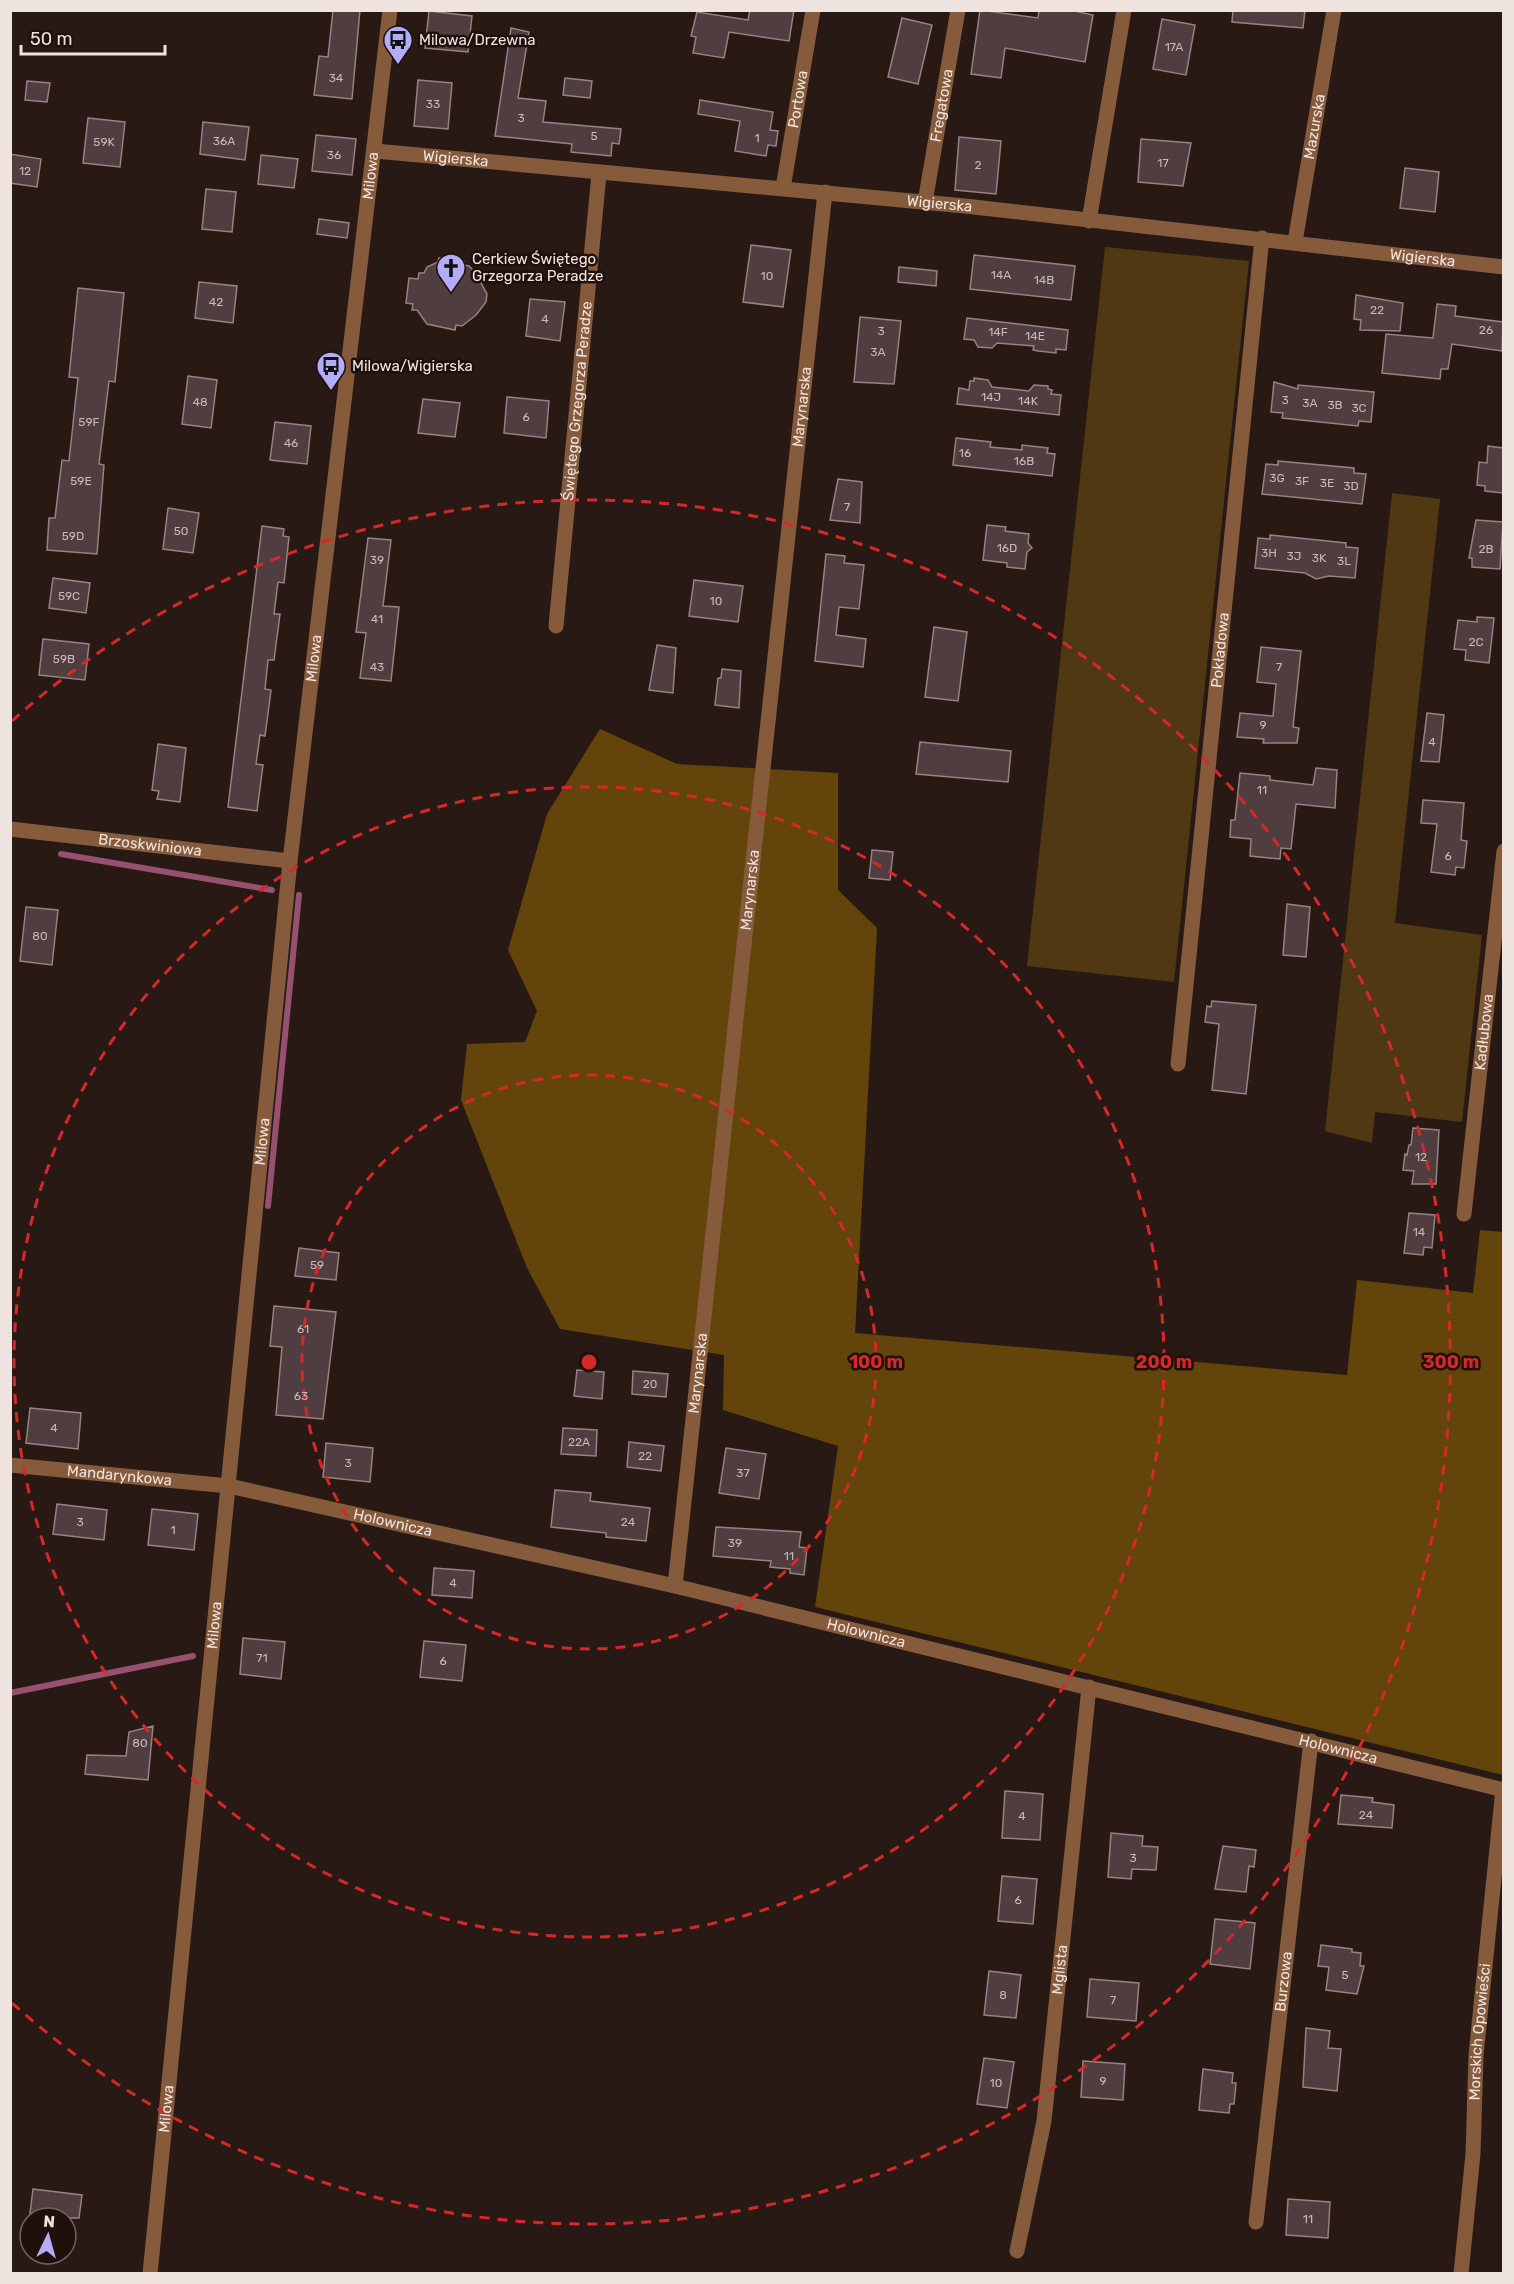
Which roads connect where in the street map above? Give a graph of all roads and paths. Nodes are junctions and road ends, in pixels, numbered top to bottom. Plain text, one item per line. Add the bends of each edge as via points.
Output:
1 (390, 10) edge
2 (813, 10) edge
3 (958, 10) edge
4 (1124, 10) edge
5 (1334, 10) edge
6 (375, 151) junction
7 (599, 174) junction
8 (783, 188) junction
9 (825, 192) junction
10 (925, 202) junction
11 (1089, 221) junction
12 (1262, 238) junction
13 (1295, 242) junction
14 (1503, 267) edge
15 (556, 626) dead end
16 (10, 829) edge
17 (1503, 851) edge
18 (290, 861) junction
19 (1178, 1064) dead end
20 (1464, 1214) dead end
21 (10, 1465) edge
22 (229, 1486) junction
23 (675, 1586) junction
24 (1089, 1687) junction
25 (1311, 1741) junction
26 (1503, 1790) edge
27 (1256, 2222) dead end
28 (1017, 2251) dead end
29 (150, 2274) edge
30 (1461, 2274) edge

1 - 6 street, Milowa
2 - 8 street, Portowa
3 - 10 street, Fregatowa
4 - 11 street
5 - 13 street, Mazurska
6 - 7 street, Wigierska
6 - 18 street, Milowa
7 - 8 street, Wigierska
7 - 15 street, Świętego Grzegorza Peradze
8 - 9 street, Wigierska
9 - 10 street, Wigierska
9 - 23 street, Marynarska
10 - 11 street, Wigierska
11 - 12 street, Wigierska
12 - 13 street, Wigierska
12 - 19 street, Pokładowa
13 - 14 street, Wigierska
16 - 18 street, Brzoskwiniowa
17 - 20 street, Kadłubowa
18 - 22 street, Milowa
21 - 22 street, Mandarynkowa
22 - 23 street, Holownicza
22 - 29 street, Milowa
23 - 24 street, Holownicza
24 - 25 street, Holownicza
24 - 28 street, Mglista via 1044,2121
25 - 26 street, Holownicza
25 - 27 street, Burzowa
26 - 30 street, Morskich Opowieści via 1476,2055 1473,2154

